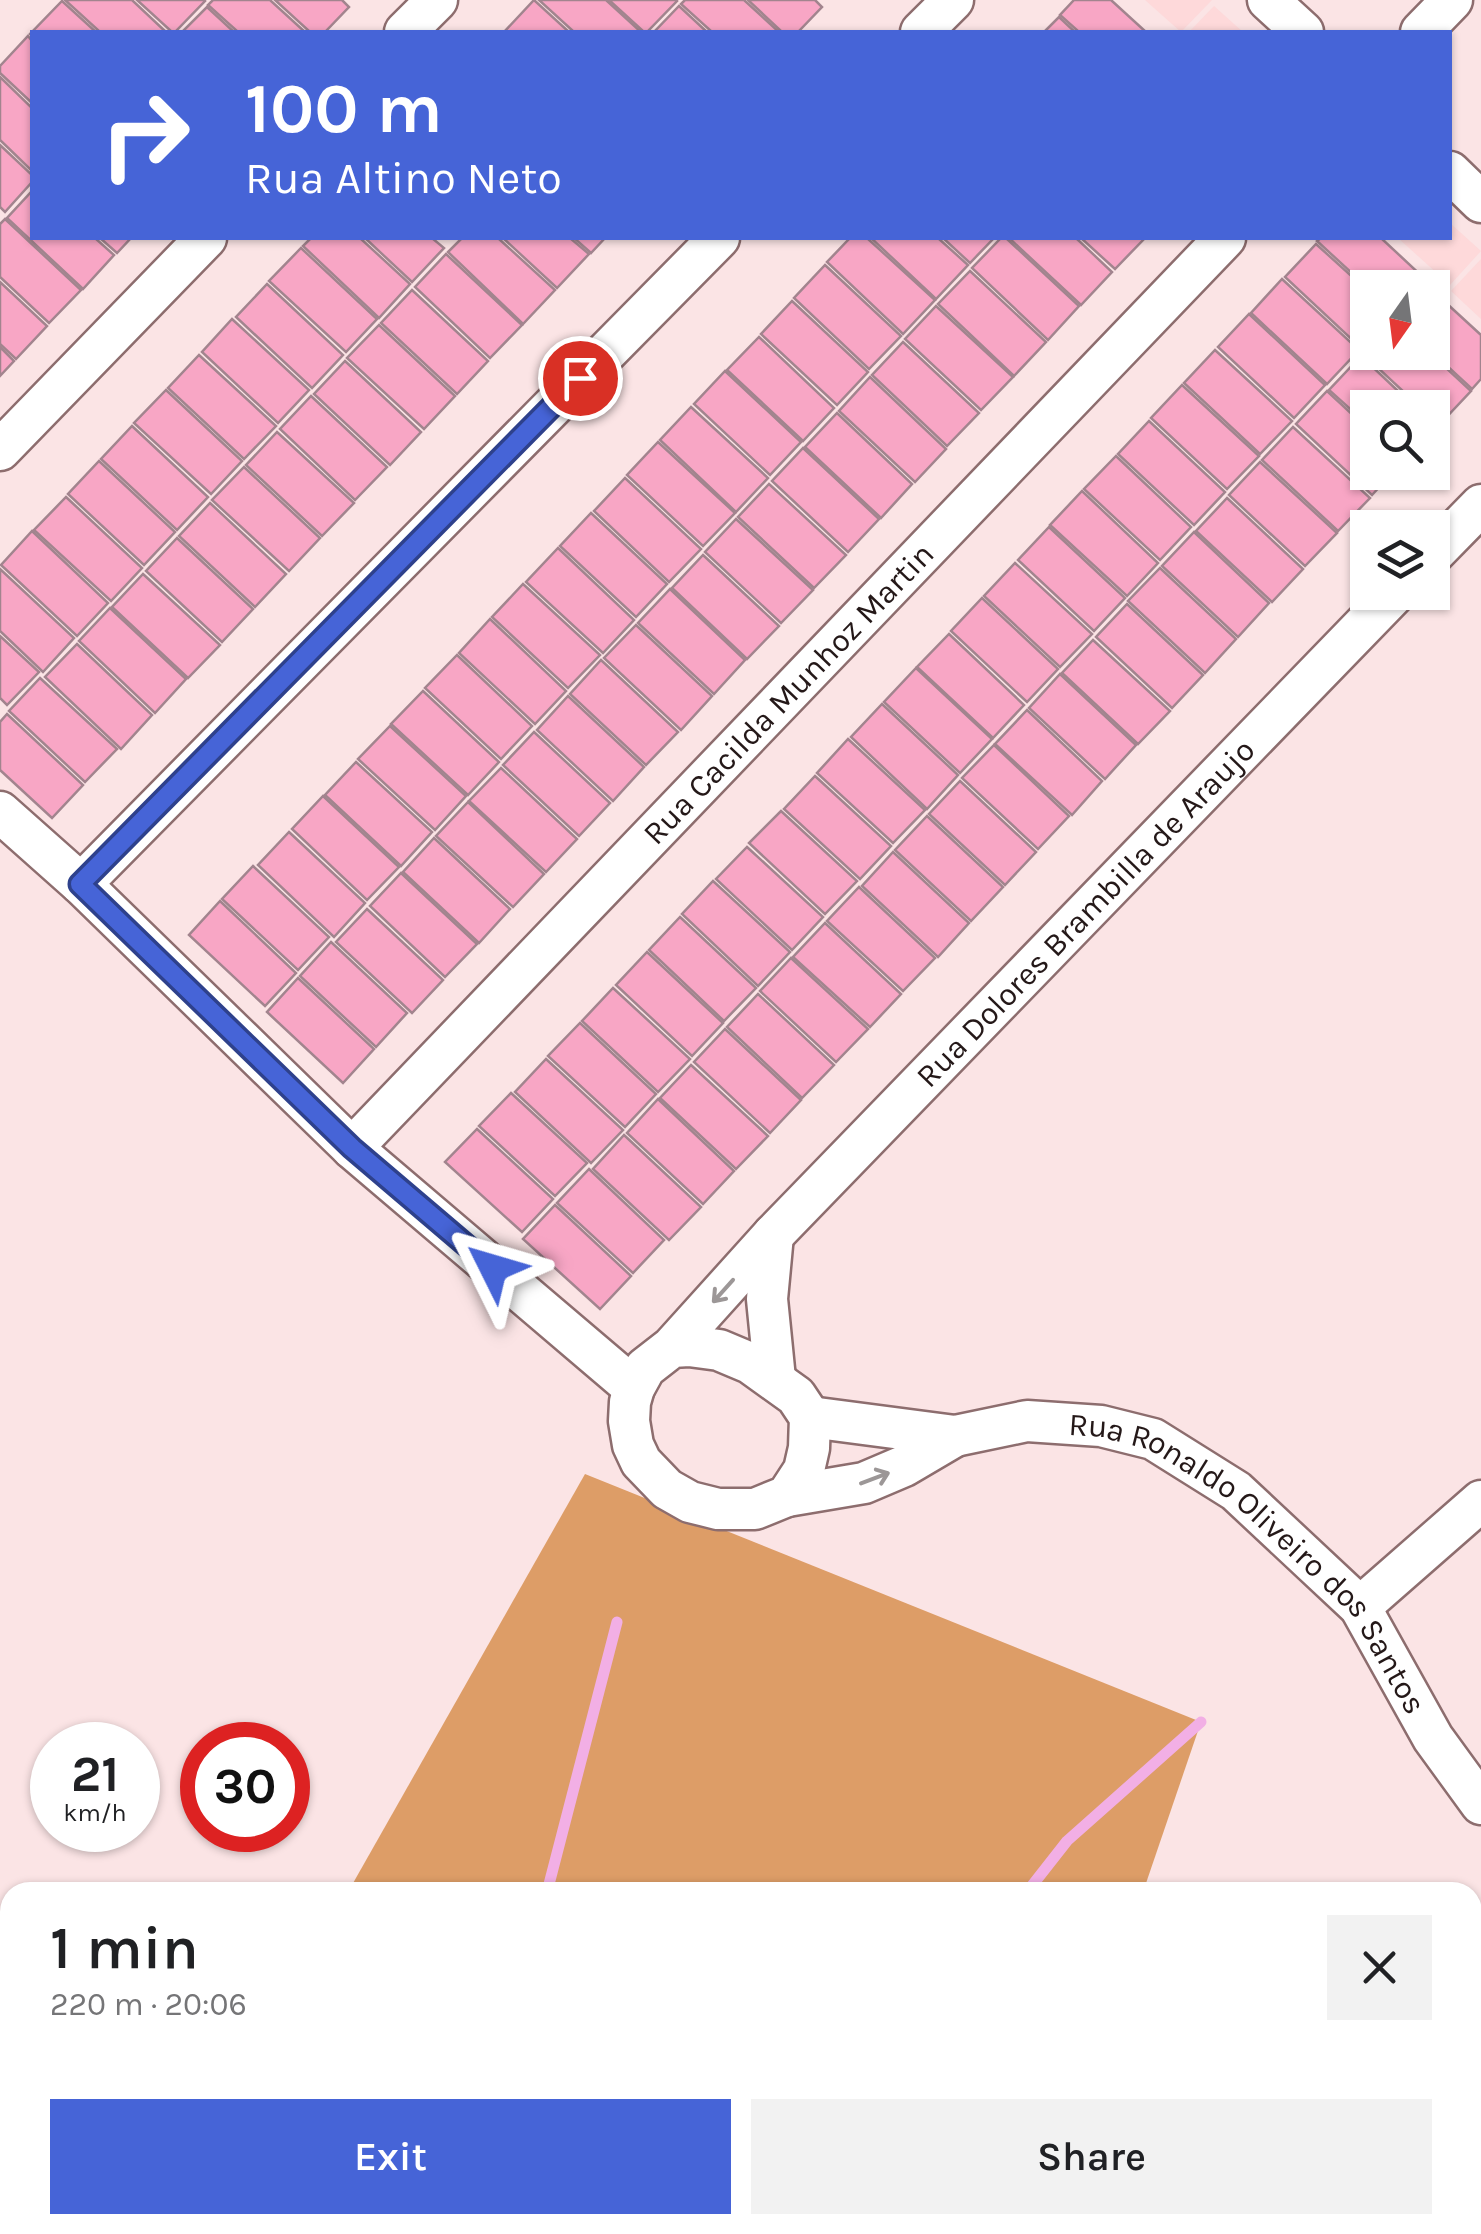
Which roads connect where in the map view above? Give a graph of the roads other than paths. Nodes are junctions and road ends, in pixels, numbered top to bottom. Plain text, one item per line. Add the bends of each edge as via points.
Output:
1 (437, 0) edge
2 (953, 0) edge
3 (1268, 0) edge
4 (1452, 0) edge
5 (408, 30) edge
6 (923, 30) edge
7 (1301, 30) edge
8 (1423, 30) edge
9 (1452, 174) edge
10 (1481, 202) edge
11 (204, 240) edge
12 (716, 240) edge
13 (1223, 240) edge
14 (0, 450) edge
15 (1481, 505) edge
16 (1450, 537) edge
17 (1379, 610) edge
18 (0, 812) edge
19 (80, 884) junction
20 (352, 1148) junction
21 (773, 1235) junction
22 (672, 1346) junction
23 (775, 1379) junction
24 (634, 1388) junction
25 (810, 1418) junction
26 (955, 1436) junction
27 (787, 1496) junction
28 (1481, 1501) edge
29 (1360, 1608) junction
30 (1481, 1804) edge

1 - 5 street
2 - 6 street
3 - 7 street
4 - 8 street
9 - 10 street
11 - 14 street
12 - 19 street
13 - 20 street, Rua Cacilda Munhoz Martin
15 - 16 street
17 - 21 street, Rua Dolores Brambilla de Araujo
18 - 19 street
19 - 20 street
20 - 24 street
21 -> 22 street, Rua Dolores Brambilla de Araujo
21 - 23 street via 767,1299
22 - 23 street via 718,1350
22 - 24 street via 645,1368
23 - 25 street
24 - 27 street via 634,1445 667,1490 718,1508 754,1509
25 - 26 street, Rua Ronaldo Oliveiro dos Santos
25 - 27 street via 804,1470
27 -> 26 street, Rua Ronaldo Oliveiro dos Santos via 864,1483
26 - 29 street, Rua Ronaldo Oliveiro dos Santos via 1027,1421 1101,1426 1153,1439 1236,1491
28 - 29 street
29 - 30 street, Rua Ronaldo Oliveiro dos Santos via 1433,1738

